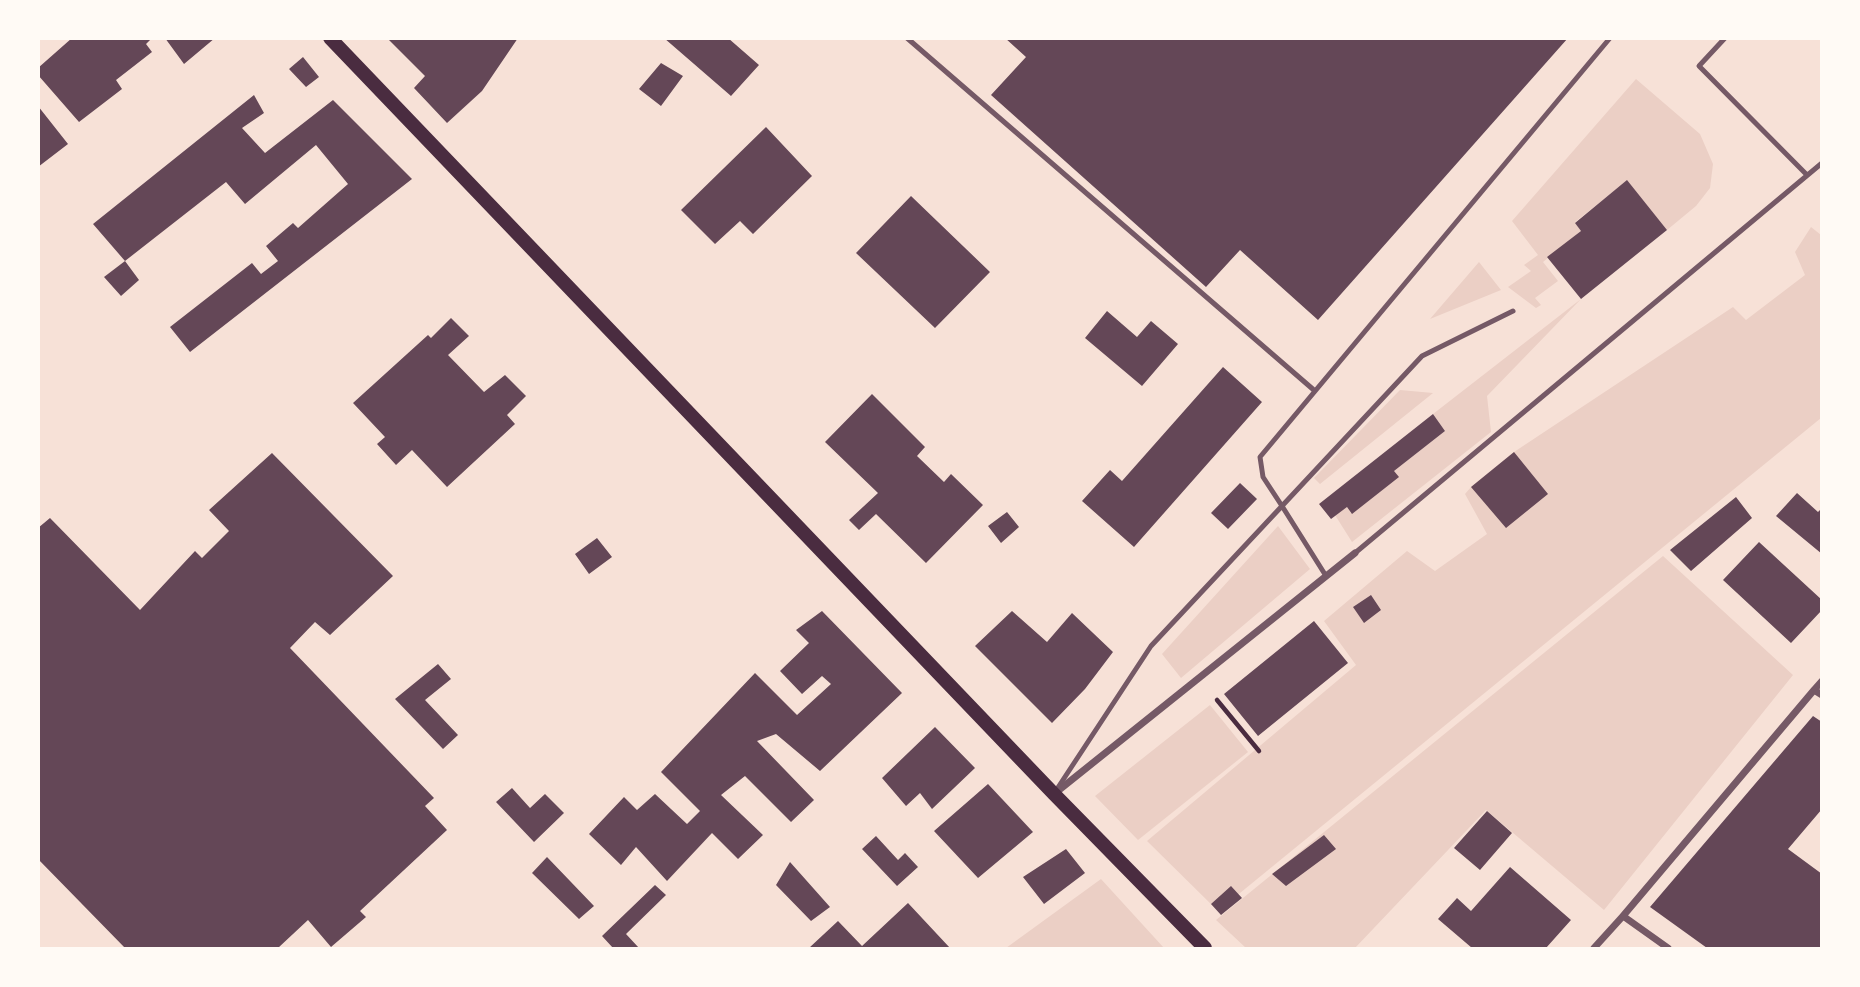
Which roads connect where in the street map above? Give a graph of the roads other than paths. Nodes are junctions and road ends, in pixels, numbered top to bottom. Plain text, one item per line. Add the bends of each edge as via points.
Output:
1 (330, 38) edge
2 (907, 38) edge
3 (1610, 38) edge
4 (1725, 38) edge
5 (1822, 163) edge
6 (1807, 175) junction
7 (1513, 311) dead end
8 (1315, 391) junction
9 (1282, 506) junction
10 (1355, 553) joint
11 (1326, 576) junction
12 (1822, 681) edge
13 (1814, 690) junction
14 (1822, 695) edge
15 (1054, 794) junction
16 (1623, 916) junction
17 (1205, 948) edge
18 (1594, 948) edge
19 (1668, 948) edge

1 - 15 main road
2 - 8 lane
3 - 8 lane
4 - 6 lane via 1699,66
5 - 6 lane
6 - 10 lane
7 - 9 lane via 1422,356
8 - 9 lane via 1260,457 1263,477
9 - 11 lane
9 - 15 lane via 1151,646
10 - 11 street
11 - 15 street
12 - 13 street
13 - 14 street
13 - 16 street
15 - 17 main road
16 - 18 street
16 - 19 street

